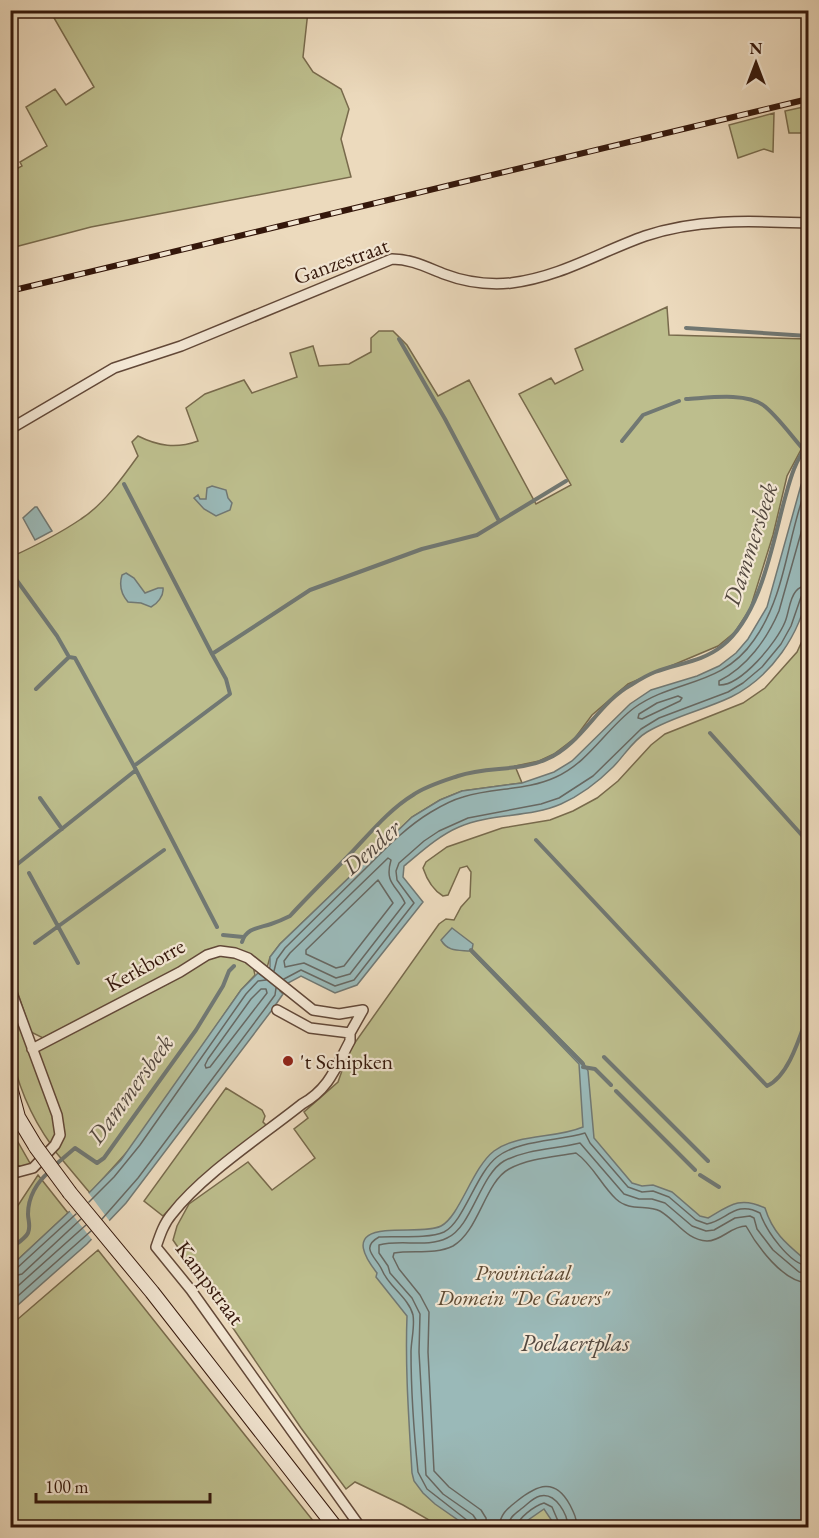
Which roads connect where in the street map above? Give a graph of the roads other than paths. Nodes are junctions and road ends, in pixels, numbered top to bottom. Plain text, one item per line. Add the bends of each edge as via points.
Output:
1 (808, 223) edge
2 (10, 429) edge
3 (276, 981) joint
4 (10, 988) edge
5 (277, 1010) dead end
6 (350, 1033) junction
7 (32, 1049) junction
8 (10, 1086) edge
9 (10, 1168) edge
10 (336, 1527) edge
11 (361, 1527) edge

1 - 2 street, Ganzestraat via 730,221 670,229 562,271 509,283 468,281 415,261 392,259 181,346 114,368
3 - 6 street, Kampstraat via 313,1010 339,1014 363,1010
3 - 7 street, Kerkborre via 249,958 220,951
4 - 7 street
5 - 6 street via 310,1028
6 - 11 street, Kampstraat via 350,1041 327,1085 182,1202 162,1229 156,1247
7 - 9 street via 57,1115 60,1135 33,1168 18,1172
8 - 10 street, bridge via 18,1117 36,1147

